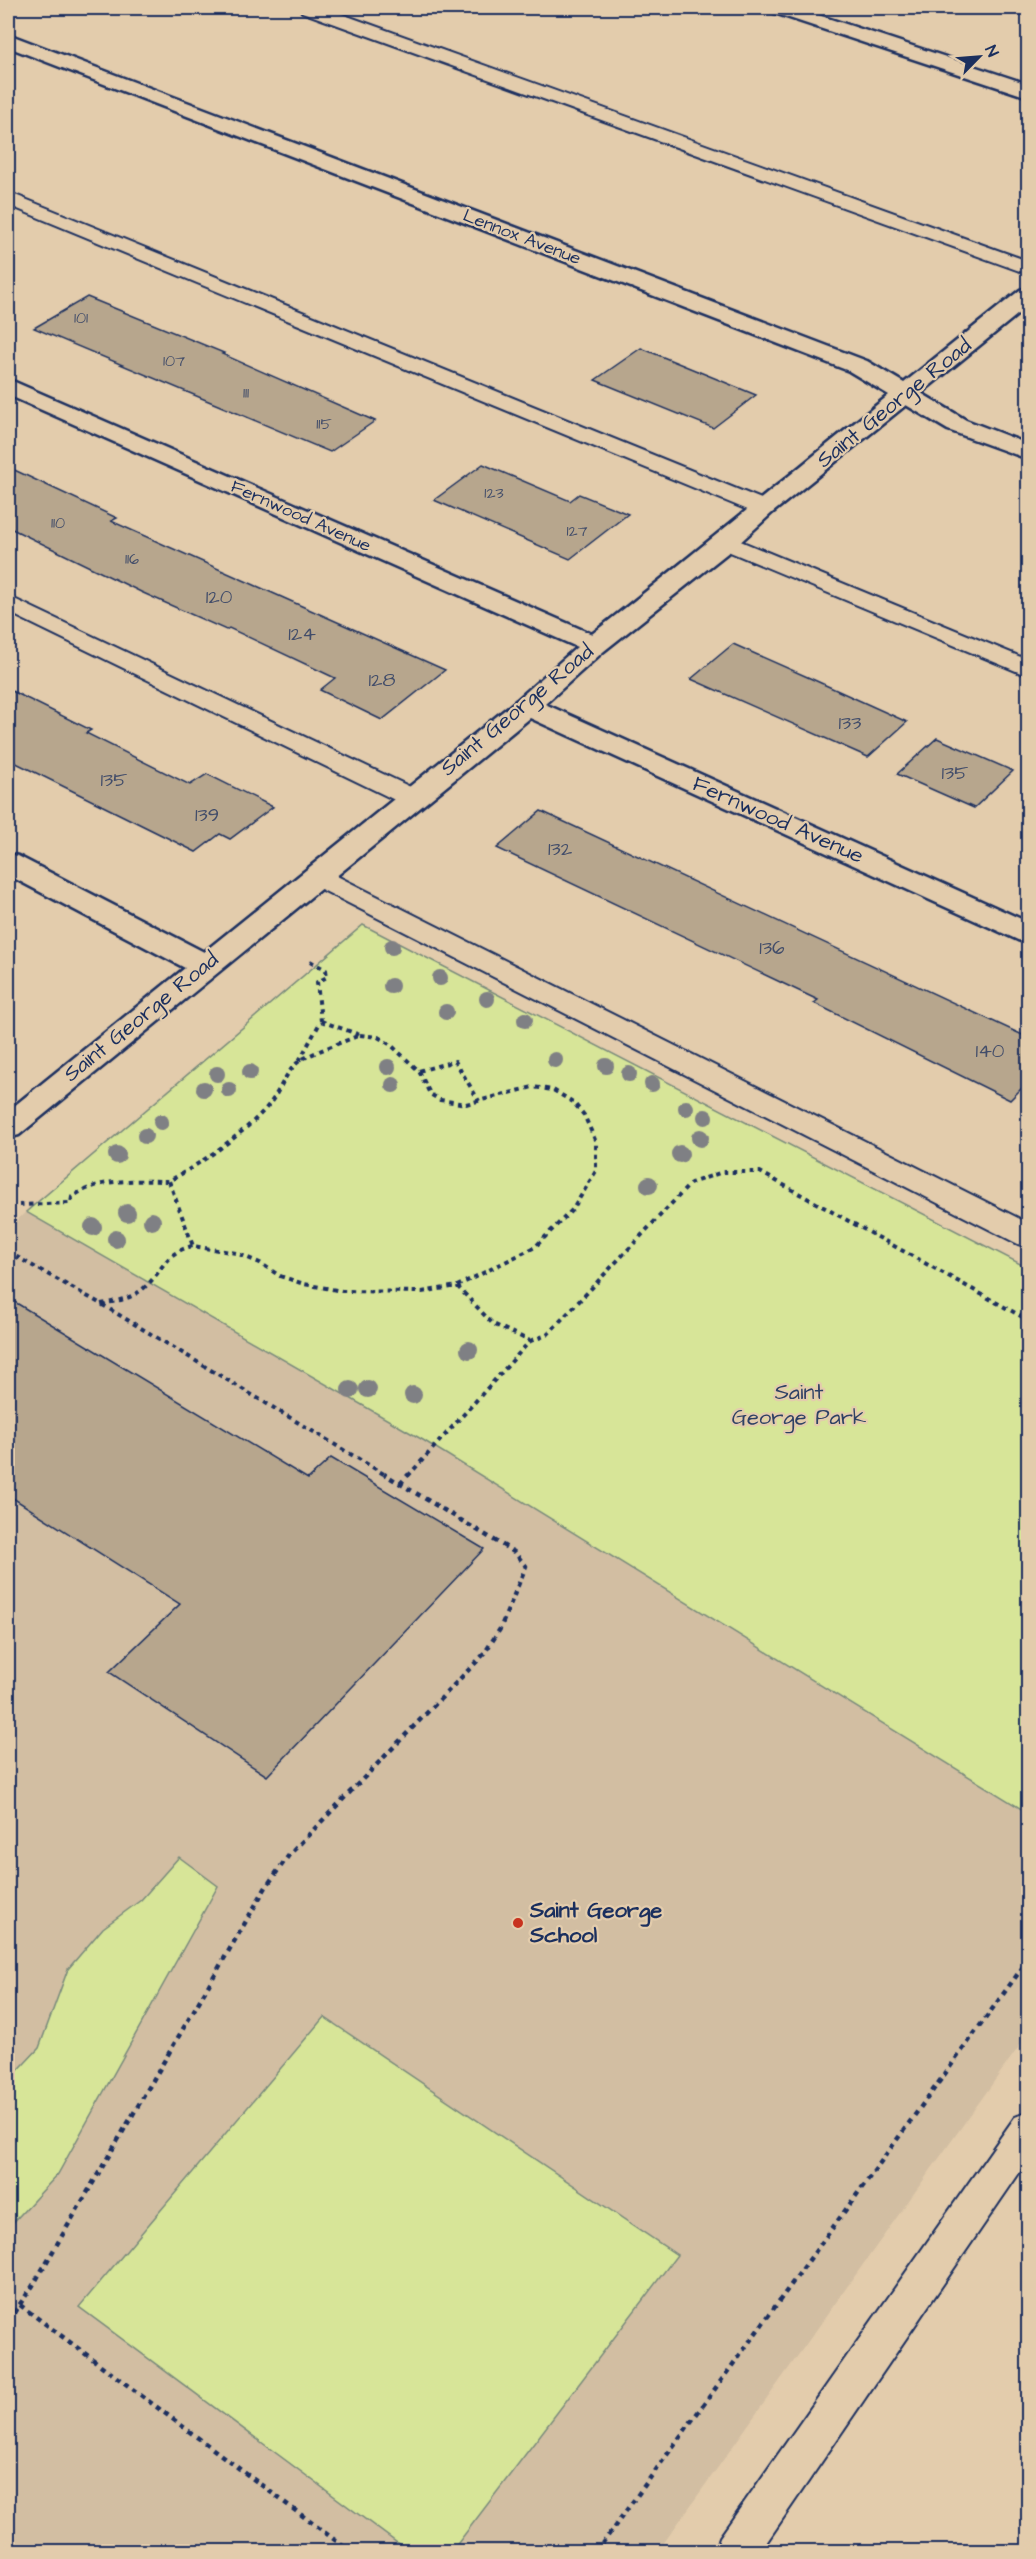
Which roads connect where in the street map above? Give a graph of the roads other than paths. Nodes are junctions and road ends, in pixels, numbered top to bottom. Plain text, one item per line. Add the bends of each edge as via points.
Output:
1 (309, 8) edge
2 (778, 8) edge
3 (8, 40) edge
4 (1029, 91) edge
5 (8, 198) edge
6 (1029, 268) edge
7 (1029, 296) edge
8 (8, 387) edge
9 (906, 393) junction
10 (1029, 452) edge
11 (763, 508) junction
12 (726, 542) junction
13 (8, 603) edge
14 (595, 645) junction
15 (1029, 669) edge
16 (526, 706) junction
17 (412, 798) junction
18 (8, 863) edge
19 (316, 876) junction
20 (1029, 933) edge
21 (204, 965) junction
22 (8, 1126) edge
23 (1029, 1236) edge
24 (1029, 2129) edge
25 (735, 2552) edge

1 - 6 lane
2 - 4 street
3 - 9 street, Lennox Avenue via 858,366
5 - 11 lane
7 - 9 street, Saint George Road
8 - 14 street, Fernwood Avenue
9 - 10 street, Lennox Avenue via 957,425
9 - 11 street, Saint George Road
11 - 12 street, Saint George Road
12 - 14 street, Saint George Road
12 - 15 lane
13 - 17 lane
14 - 16 street, Saint George Road
16 - 17 street, Saint George Road
16 - 20 street, Fernwood Avenue
17 - 19 street, Saint George Road
18 - 21 street
19 - 21 street, Saint George Road
19 - 23 lane
21 - 22 street, Saint George Road
24 - 25 lane

